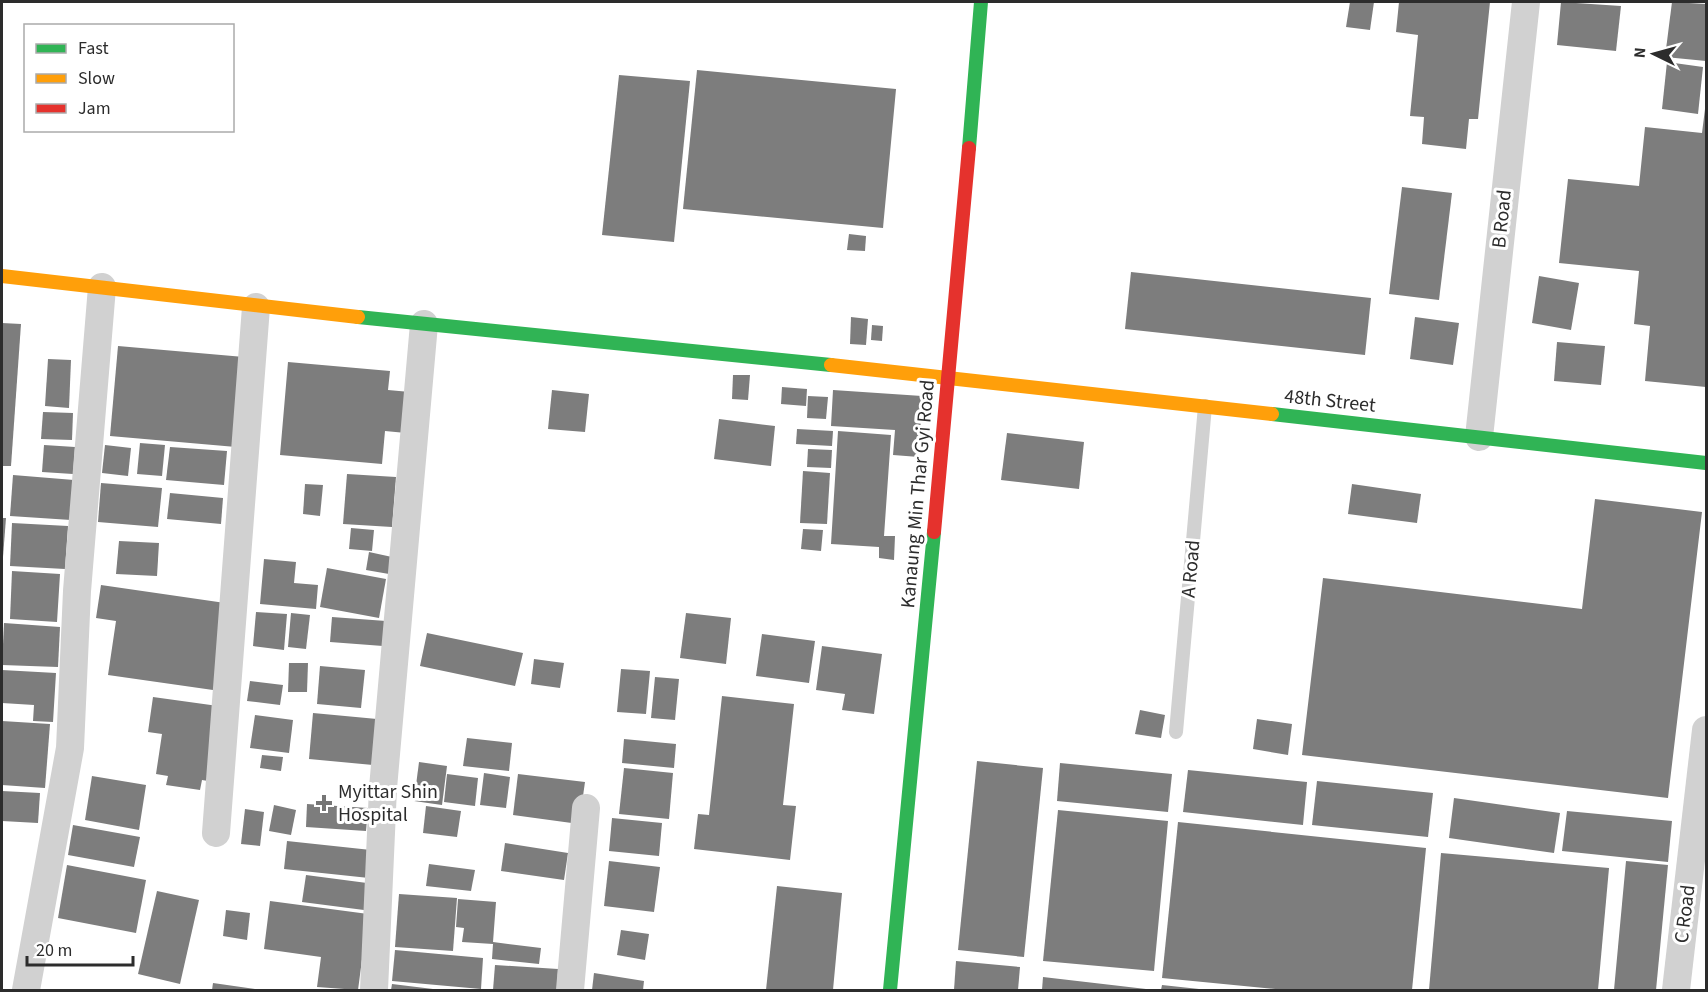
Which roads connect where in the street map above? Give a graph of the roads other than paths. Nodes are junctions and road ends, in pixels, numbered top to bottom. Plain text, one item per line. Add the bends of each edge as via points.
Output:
1 (981, 2) edge
2 (1526, 2) edge
3 (2, 276) edge
4 (102, 287) junction
5 (256, 307) junction
6 (424, 324) junction
7 (949, 377) junction
8 (1205, 406) junction
9 (1479, 436) junction
10 (1707, 463) edge
11 (1707, 730) edge
12 (1176, 732) dead end
13 (586, 808) dead end
14 (216, 833) dead end
15 (26, 990) edge
16 (374, 990) edge
17 (570, 990) edge
18 (890, 990) edge
19 (1676, 990) edge

1 - 7 street, Kanaung Min Thar Gyi Road
2 - 9 street, B Road
3 - 4 street, 48th Street
4 - 5 street, 48th Street
4 - 15 street via 77,591 70,748
5 - 6 street, 48th Street
5 - 14 street
6 - 7 street, 48th Street
6 - 16 street via 383,788
7 - 8 street, 48th Street
7 - 18 street, Kanaung Min Thar Gyi Road
8 - 9 street, 48th Street
8 - 12 lane, A Road
9 - 10 street, 48th Street
11 - 19 street, C Road
13 - 17 street

